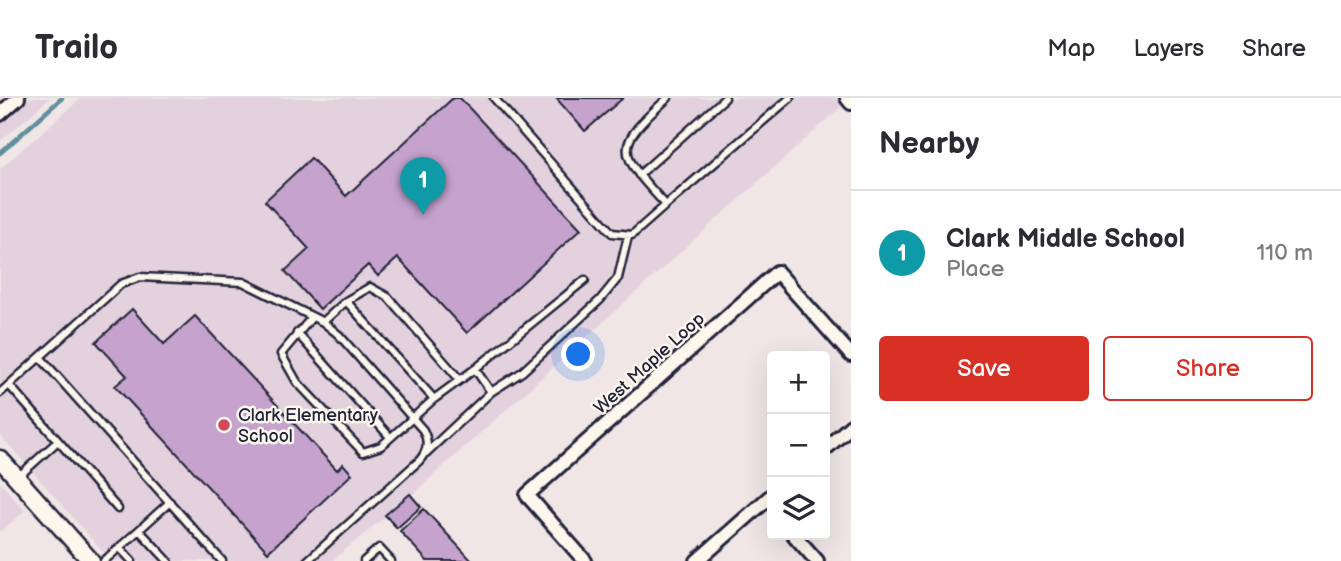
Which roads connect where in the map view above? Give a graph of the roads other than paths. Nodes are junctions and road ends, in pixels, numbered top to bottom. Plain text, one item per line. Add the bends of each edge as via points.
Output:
1 (18, 98) edge
2 (494, 98) edge
3 (668, 98) edge
4 (725, 98) edge
5 (790, 98) edge
6 (847, 98) edge
7 (851, 103) edge
8 (0, 114) edge
9 (639, 175) junction
10 (666, 205) junction
11 (628, 236) junction
12 (585, 280) dead end
13 (346, 301) junction
14 (312, 317) junction
15 (323, 322) junction
16 (297, 332) junction
17 (851, 355) edge
18 (40, 357) junction
19 (475, 369) junction
20 (460, 380) junction
21 (9, 385) junction
22 (491, 392) junction
23 (0, 393) edge
24 (434, 399) junction
25 (413, 418) junction
26 (851, 425) edge
27 (390, 438) junction
28 (58, 441) junction
29 (830, 444) edge
30 (426, 453) junction
31 (0, 459) edge
32 (17, 478) junction
33 (170, 502) junction
34 (767, 504) edge
35 (118, 509) dead end
36 (139, 530) junction
37 (798, 540) edge
38 (120, 548) junction
39 (91, 561) edge
40 (104, 561) edge
41 (132, 561) edge
42 (168, 561) edge
43 (222, 561) edge
44 (307, 561) edge
45 (364, 561) edge
46 (391, 561) edge
47 (585, 561) edge
48 (697, 561) edge
49 (817, 561) edge

1 - 8 street
2 - 11 lane via 612,233
3 - 9 lane via 639,124 627,144 628,159
4 - 9 lane
5 - 10 lane
6 - 7 street
9 - 10 lane
10 - 11 lane
11 - 22 lane via 618,278 600,300 522,372
12 - 19 lane
13 - 15 lane
13 - 20 lane via 370,287 388,297
13 - 24 lane
14 - 15 lane
14 - 16 lane
14 - 18 lane via 243,282 140,277 121,284
15 - 25 lane
16 - 27 lane
16 - 27 lane via 281,354 298,382 363,452
17 - 47 street, West Maple Loop via 777,272 527,495
18 - 21 lane
18 - 33 lane
19 - 20 lane
19 - 22 lane
20 - 24 lane
21 - 23 lane
21 - 28 lane
22 - 30 lane
24 - 25 lane
25 - 27 lane
25 - 30 lane via 427,439
26 - 29 street
28 - 32 lane
28 - 35 lane
30 - 44 lane
31 - 32 street
32 - 39 street
33 - 36 lane
33 - 43 lane
34 - 48 street
36 - 38 lane
36 - 42 lane
37 - 49 street
38 - 40 lane
38 - 41 lane
45 - 46 lane via 379,548

